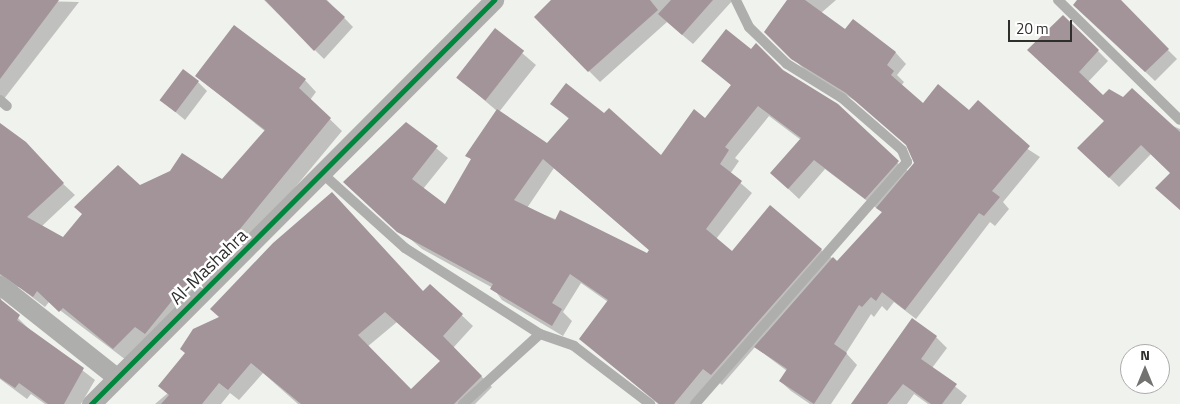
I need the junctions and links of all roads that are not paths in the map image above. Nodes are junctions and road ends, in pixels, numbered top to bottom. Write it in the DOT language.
graph roads {
  1 [pos="494,0"];
  2 [pos="736,0"];
  3 [pos="1058,0"];
  4 [pos="1180,120"];
  5 [pos="324,175"];
  6 [pos="0,285"];
  7 [pos="540,334"];
  8 [pos="115,376"];
  9 [pos="90,404"];
  10 [pos="463,404"];
  11 [pos="650,404"];
  12 [pos="695,404"];
  1 -- 5 [label="street, Al-Mashahra"];
  2 -- 12 [label="lane"];
  3 -- 4 [label="lane"];
  5 -- 7 [label="lane"];
  5 -- 8 [label="street, Al-Mashahra"];
  6 -- 8 [label="street"];
  7 -- 10 [label="lane"];
  7 -- 11 [label="lane"];
  8 -- 9 [label="street, Al-Mashahra"];
}
